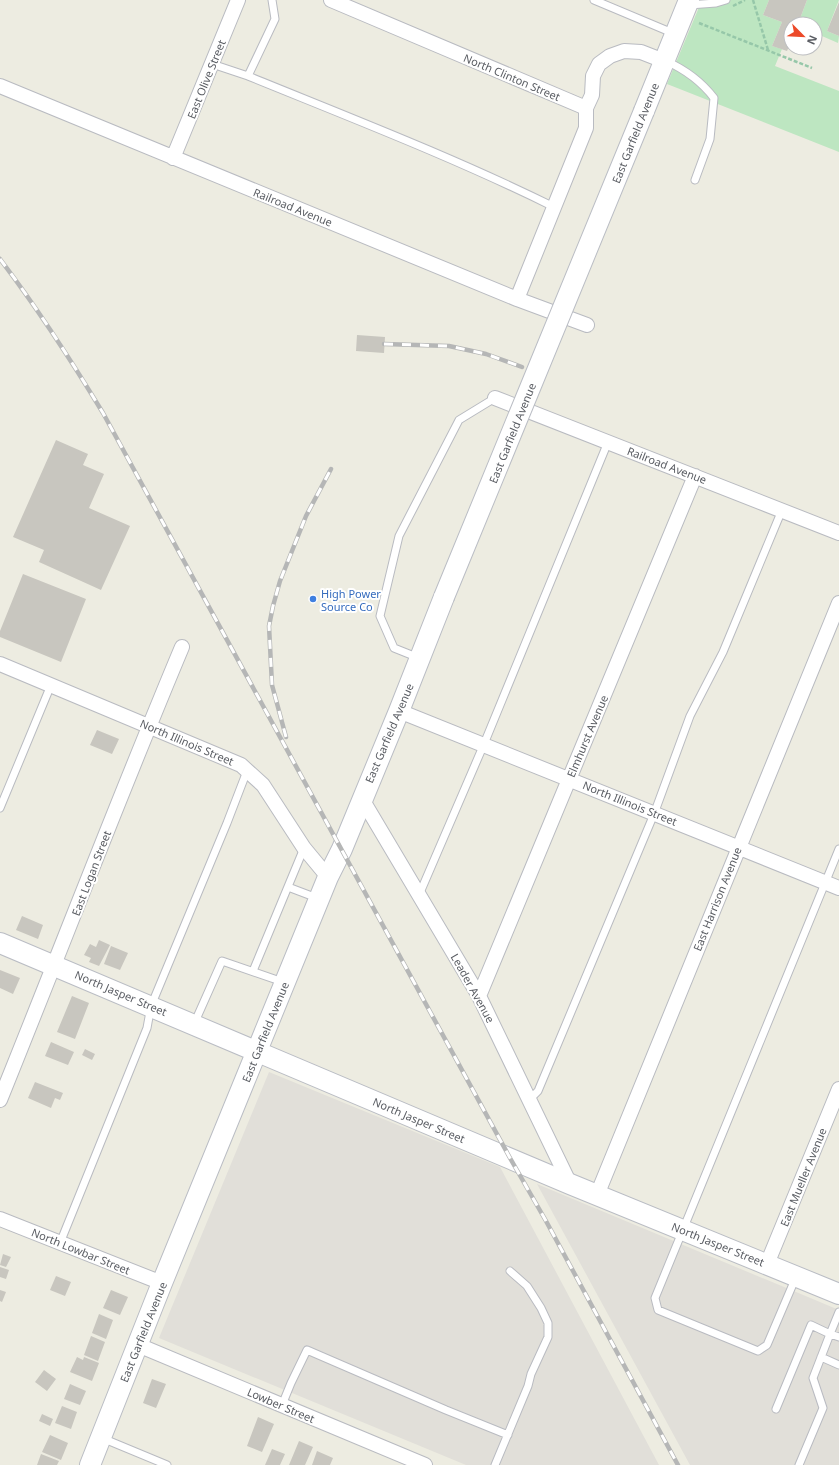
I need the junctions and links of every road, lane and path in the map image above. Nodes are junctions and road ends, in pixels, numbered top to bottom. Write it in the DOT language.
graph roads {
  1 [pos="238,0"];
  2 [pos="272,0"];
  3 [pos="331,0"];
  4 [pos="594,0"];
  5 [pos="726,0"];
  6 [pos="753,0"];
  7 [pos="688,3"];
  8 [pos="699,23"];
  9 [pos="675,34"];
  10 [pos="768,50"];
  11 [pos="664,60"];
  12 [pos="212,64"];
  13 [pos="812,68"];
  14 [pos="248,76"];
  15 [pos="0,86"];
  16 [pos="586,108"];
  17 [pos="173,158"];
  18 [pos="695,180"];
  19 [pos="554,207"];
  20 [pos="516,299"];
  21 [pos="586,326"];
  22 [pos="495,398"];
  23 [pos="608,442"];
  24 [pos="695,476"];
  25 [pos="782,510"];
  26 [pos="839,533"];
  27 [pos="839,602"];
  28 [pos="182,647"];
  29 [pos="420,658"];
  30 [pos="0,664"];
  31 [pos="51,685"];
  32 [pos="399,711"];
  33 [pos="149,726"];
  34 [pos="484,744"];
  35 [pos="247,771"];
  36 [pos="569,778"];
  37 [pos="362,798"];
  38 [pos="0,808"];
  39 [pos="654,814"];
  40 [pos="304,848"];
  41 [pos="738,848"];
  42 [pos="839,849"];
  43 [pos="328,877"];
  44 [pos="826,882"];
  45 [pos="288,887"];
  46 [pos="839,888"];
  47 [pos="419,895"];
  48 [pos="319,899"];
  49 [pos="0,943"];
  50 [pos="55,965"];
  51 [pos="253,971"];
  52 [pos="285,982"];
  53 [pos="479,996"];
  54 [pos="150,1006"];
  55 [pos="194,1025"];
  56 [pos="257,1051"];
  57 [pos="839,1090"];
  58 [pos="0,1100"];
  59 [pos="529,1100"];
  60 [pos="570,1184"];
  61 [pos="597,1195"];
  62 [pos="0,1219"];
  63 [pos="683,1230"];
  64 [pos="60,1243"];
  65 [pos="767,1264"];
  66 [pos="510,1271"];
  67 [pos="796,1277"];
  68 [pos="162,1283"];
  69 [pos="839,1294"];
  70 [pos="839,1312"];
  71 [pos="830,1334"];
  72 [pos="839,1338"];
  73 [pos="138,1345"];
  74 [pos="821,1357"];
  75 [pos="839,1364"];
  76 [pos="282,1406"];
  77 [pos="776,1409"];
  78 [pos="508,1435"];
  79 [pos="101,1437"];
  80 [pos="90,1465"];
  81 [pos="167,1465"];
  82 [pos="425,1465"];
  83 [pos="495,1465"];
  84 [pos="799,1465"];
  1 -- 12 [label="street, East Olive Street"];
  2 -- 14 [label="lane"];
  3 -- 16 [label="street, North Clinton Street"];
  4 -- 9 [label="lane"];
  5 -- 7 [label="lane"];
  6 -- 10 [label="path"];
  7 -- 9 [label="street, East Garfield Avenue"];
  8 -- 10 [label="path"];
  9 -- 11 [label="street, East Garfield Avenue"];
  10 -- 13 [label="path"];
  11 -- 16 [label="street"];
  11 -- 18 [label="lane"];
  11 -- 29 [label="street, East Garfield Avenue, bridge"];
  12 -- 14 [label="lane"];
  12 -- 17 [label="street, East Olive Street"];
  14 -- 19 [label="lane"];
  15 -- 17 [label="street, Railroad Avenue"];
  16 -- 19 [label="street"];
  17 -- 20 [label="street, Railroad Avenue"];
  19 -- 20 [label="street"];
  20 -- 21 [label="street, Railroad Avenue"];
  22 -- 23 [label="street, Railroad Avenue"];
  22 -- 29 [label="lane"];
  23 -- 24 [label="street, Railroad Avenue"];
  23 -- 34 [label="lane"];
  24 -- 25 [label="street, Railroad Avenue"];
  24 -- 36 [label="street, Elmhurst Avenue"];
  25 -- 26 [label="street, Railroad Avenue"];
  25 -- 39 [label="lane"];
  27 -- 41 [label="street, East Harrison Avenue"];
  28 -- 33 [label="street, East Logan Street"];
  29 -- 32 [label="street, East Garfield Avenue"];
  30 -- 31 [label="street, North Illinois Street"];
  31 -- 33 [label="street, North Illinois Street"];
  31 -- 38 [label="lane"];
  32 -- 34 [label="street, North Illinois Street"];
  32 -- 37 [label="street, East Garfield Avenue"];
  33 -- 35 [label="street, North Illinois Street"];
  33 -- 50 [label="street, East Logan Street"];
  34 -- 36 [label="street, North Illinois Street"];
  34 -- 47 [label="lane"];
  35 -- 40 [label="street, North Illinois Street"];
  35 -- 54 [label="lane"];
  36 -- 39 [label="street, North Illinois Street"];
  36 -- 53 [label="street, Elmhurst Avenue"];
  37 -- 43 [label="street, East Garfield Avenue"];
  37 -- 47 [label="street, Leader Avenue"];
  39 -- 41 [label="street, North Illinois Street"];
  39 -- 59 [label="lane"];
  40 -- 43 [label="street, North Illinois Street"];
  40 -- 45 [label="lane"];
  41 -- 44 [label="street, North Illinois Street"];
  41 -- 61 [label="street, East Harrison Avenue"];
  42 -- 44 [label="lane"];
  43 -- 48 [label="street, East Garfield Avenue"];
  44 -- 46 [label="street, North Illinois Street"];
  44 -- 63 [label="lane"];
  45 -- 48 [label="lane"];
  45 -- 51 [label="lane"];
  47 -- 53 [label="street, Leader Avenue"];
  48 -- 52 [label="street, East Garfield Avenue"];
  49 -- 50 [label="street, North Jasper Street"];
  50 -- 54 [label="street, North Jasper Street"];
  50 -- 58 [label="street, East Logan Street"];
  51 -- 52 [label="lane"];
  51 -- 55 [label="lane"];
  52 -- 56 [label="street, East Garfield Avenue"];
  53 -- 59 [label="street, Leader Avenue"];
  54 -- 55 [label="street, North Jasper Street"];
  54 -- 64 [label="lane"];
  55 -- 56 [label="street, North Jasper Street"];
  56 -- 60 [label="street, North Jasper Street"];
  56 -- 68 [label="street, East Garfield Avenue"];
  57 -- 65 [label="street, East Mueller Avenue"];
  59 -- 60 [label="street, Leader Avenue"];
  60 -- 61 [label="street, North Jasper Street"];
  61 -- 63 [label="street, North Jasper Street"];
  62 -- 64 [label="street, North Lowbar Street"];
  63 -- 65 [label="street, North Jasper Street"];
  63 -- 67 [label="lane"];
  64 -- 68 [label="street, North Lowbar Street"];
  65 -- 67 [label="street, North Jasper Street"];
  66 -- 78 [label="lane"];
  67 -- 69 [label="street, North Jasper Street"];
  68 -- 73 [label="street, East Garfield Avenue"];
  70 -- 71 [label="lane"];
  71 -- 72 [label="lane"];
  71 -- 74 [label="lane"];
  71 -- 77 [label="lane"];
  73 -- 76 [label="street, Lowber Street"];
  73 -- 79 [label="street, East Garfield Avenue"];
  74 -- 75 [label="lane"];
  74 -- 84 [label="lane"];
  76 -- 78 [label="lane"];
  76 -- 82 [label="street, Lowber Street"];
  78 -- 83 [label="lane"];
  79 -- 80 [label="street, East Garfield Avenue"];
  79 -- 81 [label="lane"];
}
